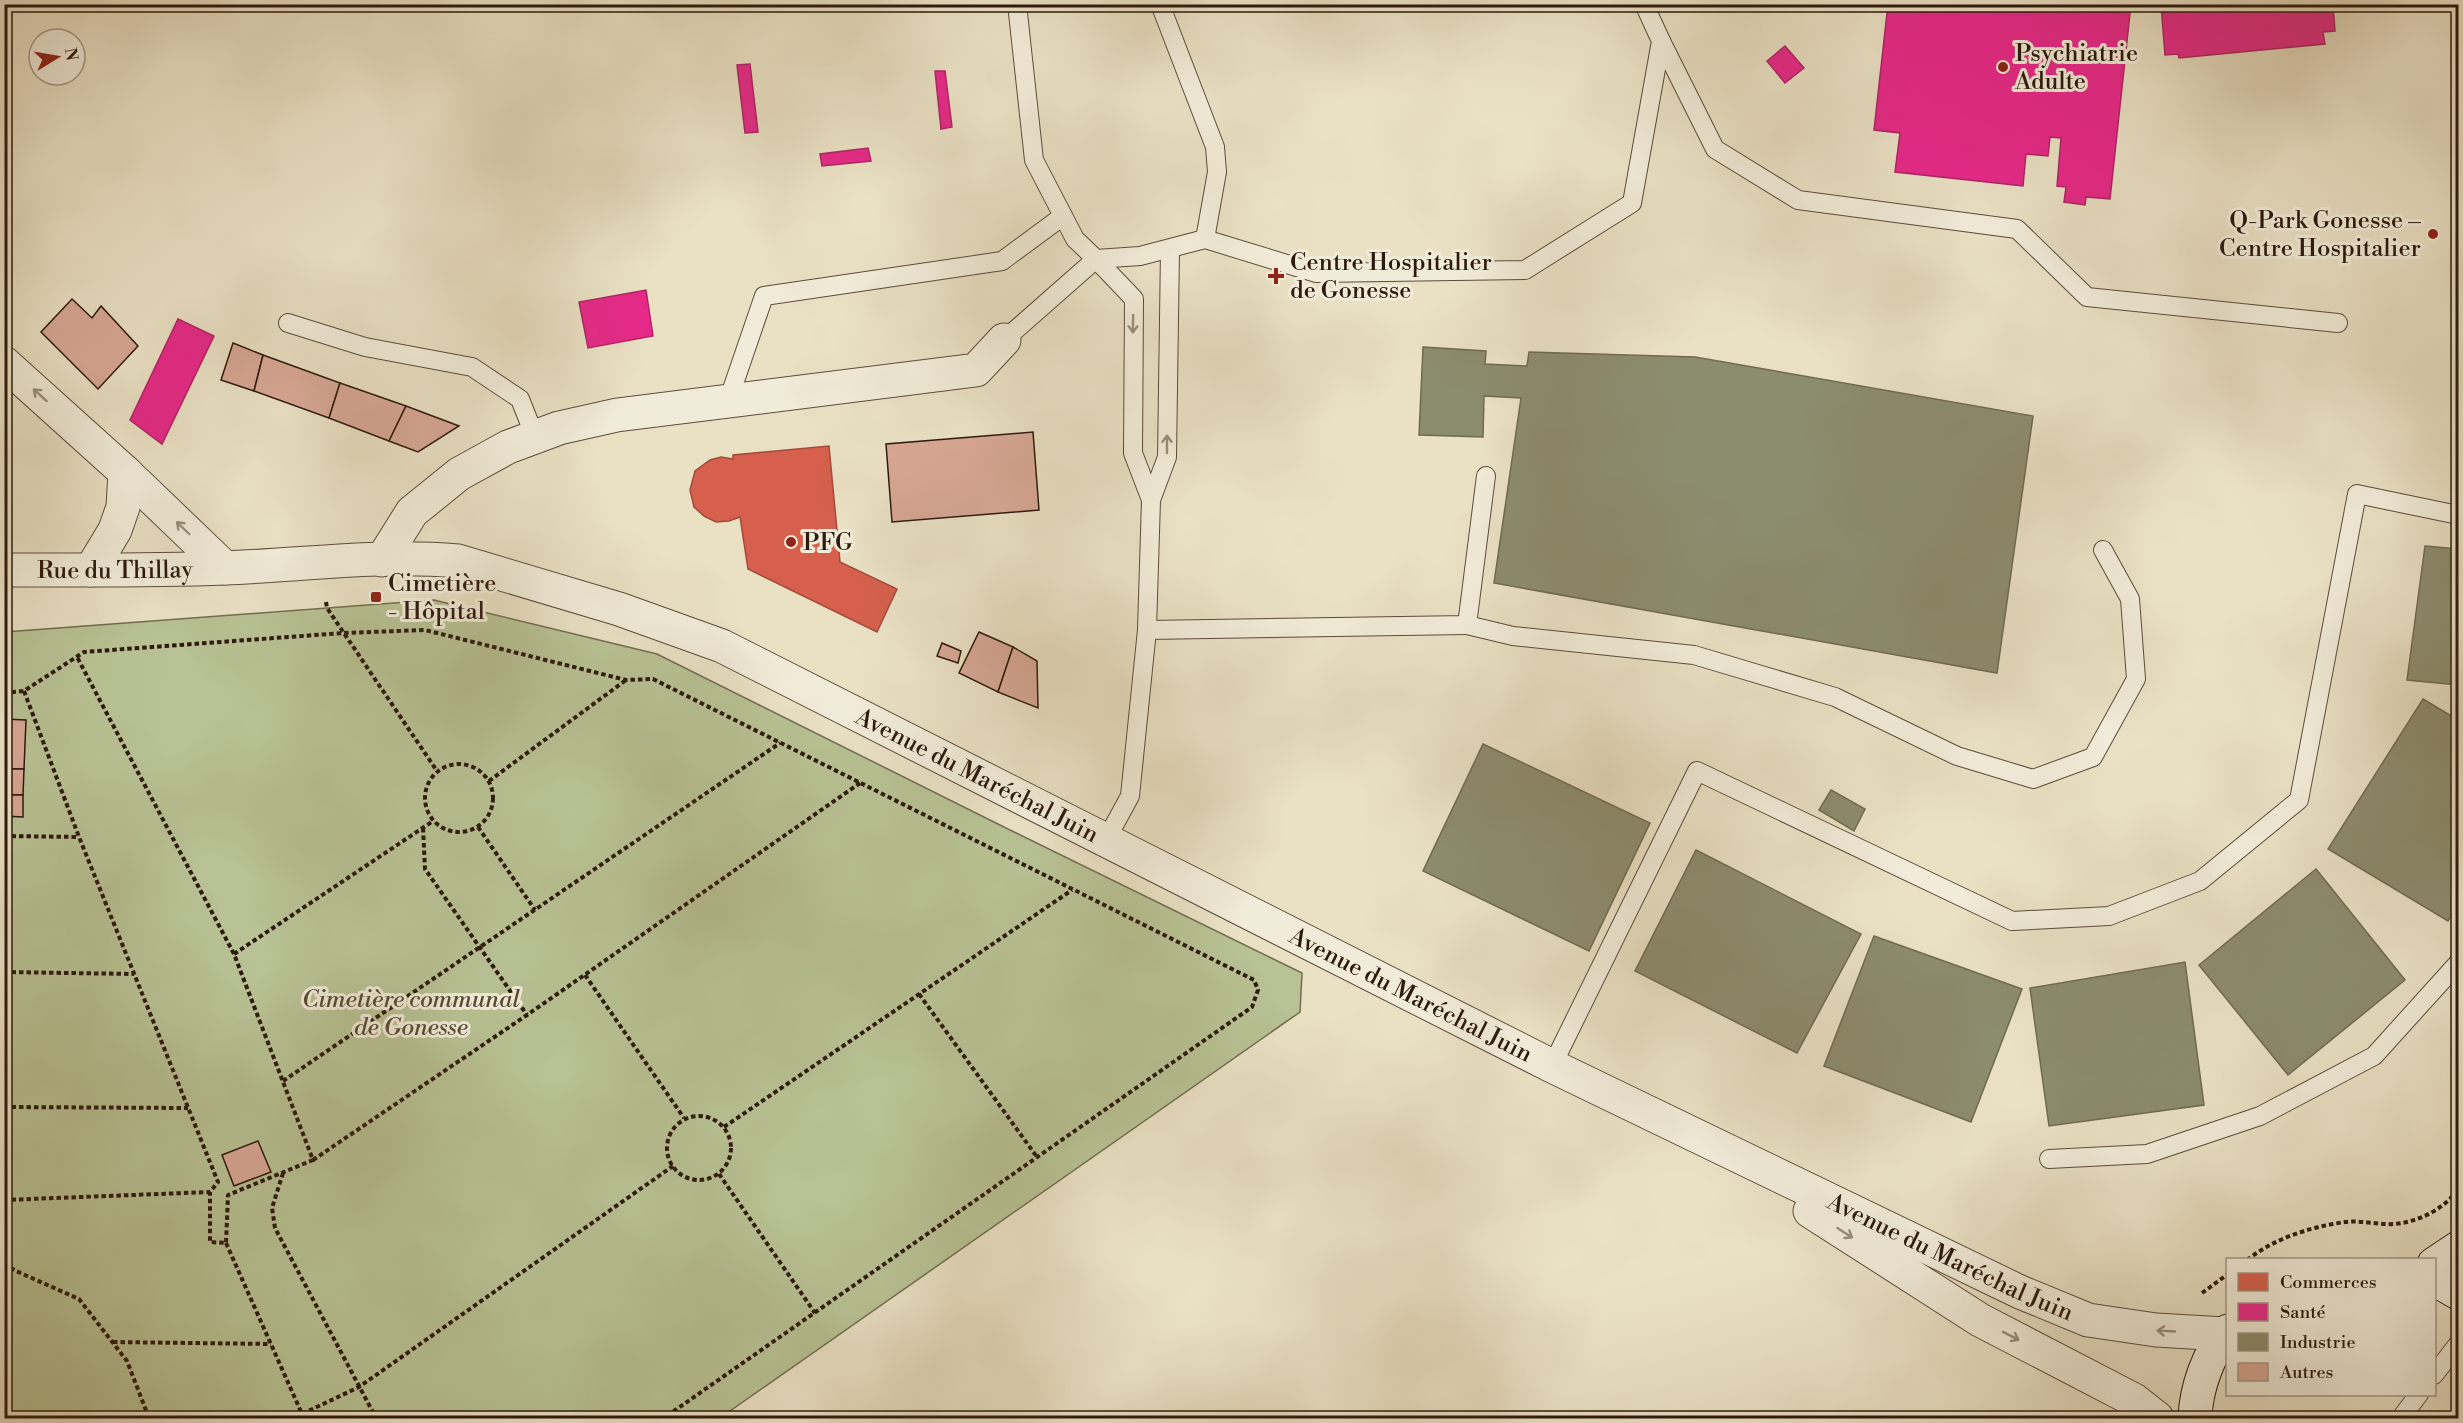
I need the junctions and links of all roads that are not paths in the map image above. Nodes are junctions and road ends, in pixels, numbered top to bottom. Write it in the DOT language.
graph roads {
  1 [pos="1017,4"];
  2 [pos="1160,4"];
  3 [pos="1644,4"];
  4 [pos="1661,41"];
  5 [pos="1063,216"];
  6 [pos="1205,240"];
  7 [pos="1170,250"];
  8 [pos="1096,259"];
  9 [pos="288,322"];
  10 [pos="2338,323"];
  11 [pos="1004,340"];
  12 [pos="4,363"];
  13 [pos="728,401"];
  14 [pos="534,437"];
  15 [pos="125,472"];
  16 [pos="1486,476"];
  17 [pos="1150,500"];
  18 [pos="2458,514"];
  19 [pos="2103,550"];
  20 [pos="382,560"];
  21 [pos="225,568"];
  22 [pos="4,570"];
  23 [pos="91,570"];
  24 [pos="1467,625"];
  25 [pos="1147,630"];
  26 [pos="1106,840"];
  27 [pos="2458,963"];
  28 [pos="1552,1066"];
  29 [pos="1690,1133"];
  30 [pos="2049,1159"];
  31 [pos="2458,1248"];
  32 [pos="2436,1263"];
  33 [pos="2436,1280"];
  34 [pos="2458,1293"];
  35 [pos="2226,1332"];
  36 [pos="2458,1344"];
  37 [pos="2436,1372"];
  38 [pos="2418,1396"];
  39 [pos="2157,1419"];
  40 [pos="2195,1419"];
  41 [pos="2401,1419"];
  1 -- 5 [label="lane"];
  2 -- 6 [label="lane"];
  3 -- 4 [label="lane"];
  4 -- 6 [label="lane"];
  4 -- 10 [label="lane"];
  5 -- 8 [label="lane"];
  5 -- 13 [label="lane"];
  6 -- 7 [label="lane"];
  7 -- 8 [label="lane"];
  17 -- 7 [label="lane, one-way"];
  8 -- 11 [label="lane"];
  8 -- 17 [label="lane, one-way"];
  9 -- 14 [label="lane"];
  11 -- 13 [label="street"];
  15 -- 12 [label="street, one-way"];
  13 -- 14 [label="street"];
  14 -- 20 [label="street"];
  21 -- 15 [label="street, one-way"];
  15 -- 23 [label="street"];
  16 -- 24 [label="lane"];
  17 -- 25 [label="lane"];
  18 -- 28 [label="lane"];
  19 -- 24 [label="lane"];
  20 -- 21 [label="street, Avenue du Maréchal Juin"];
  20 -- 26 [label="street, Avenue du Maréchal Juin"];
  21 -- 23 [label="street, Rue du Thillay"];
  22 -- 23 [label="street, Rue du Thillay"];
  24 -- 25 [label="lane"];
  25 -- 26 [label="lane"];
  26 -- 28 [label="street, Avenue du Maréchal Juin"];
  27 -- 30 [label="lane"];
  28 -- 29 [label="street, Avenue du Maréchal Juin"];
  35 -- 29 [label="street, Avenue du Maréchal Juin, one-way"];
  29 -- 39 [label="street, Avenue du Maréchal Juin, one-way"];
  31 -- 32 [label="street"];
  33 -- 34 [label="street"];
  35 -- 40 [label="street"];
  36 -- 37 [label="lane"];
  38 -- 41 [label="lane"];
}
